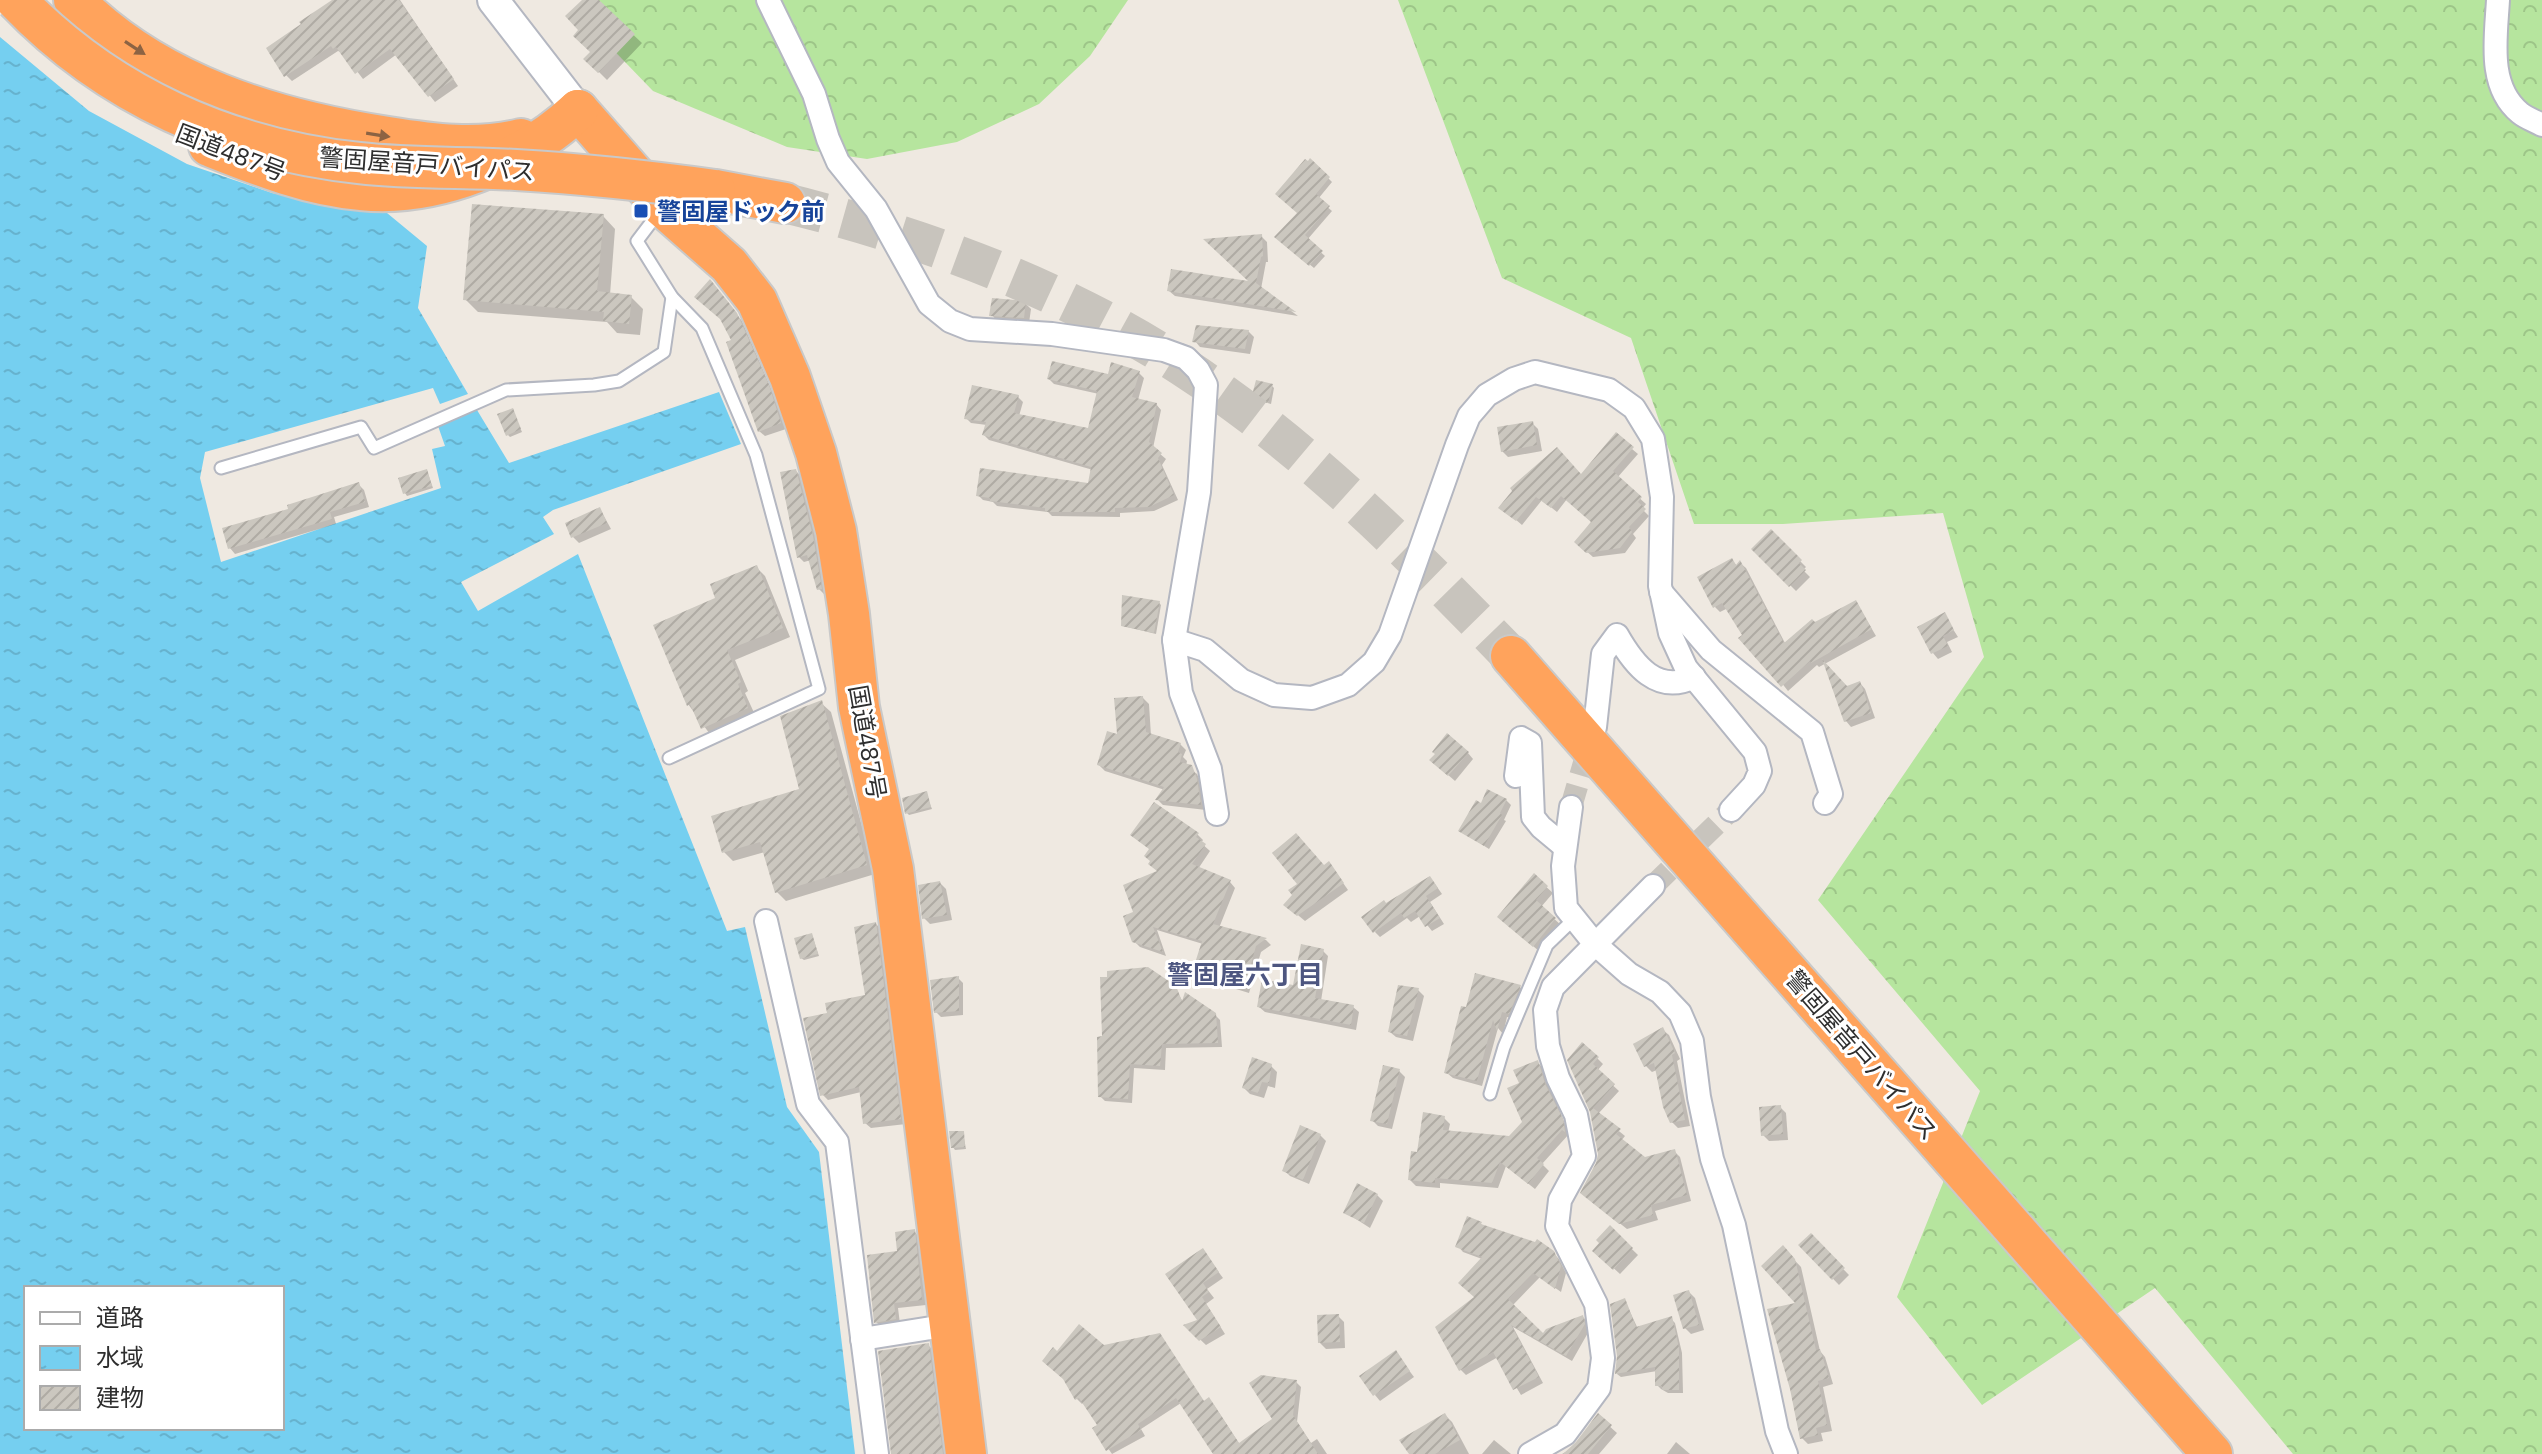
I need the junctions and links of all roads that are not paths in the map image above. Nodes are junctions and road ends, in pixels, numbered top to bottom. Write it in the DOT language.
graph roads {
  1 [pos="74,0"];
  2 [pos="493,0"];
  3 [pos="768,0"];
  4 [pos="2498,0"];
  5 [pos="9,7"];
  6 [pos="578,110"];
  7 [pos="2542,125"];
  8 [pos="482,169"];
  9 [pos="785,203"];
  10 [pos="663,207"];
  11 [pos="672,297"];
  12 [pos="221,468"];
  13 [pos="1661,592"];
  14 [pos="1174,640"];
  15 [pos="1511,656"];
  16 [pos="1694,677"];
  17 [pos="1595,727"];
  18 [pos="669,758"];
  19 [pos="1516,776"];
  20 [pos="1825,803"];
  21 [pos="1571,807"];
  22 [pos="1731,810"];
  23 [pos="1217,814"];
  24 [pos="1565,847"];
  25 [pos="1653,886"];
  26 [pos="1575,918"];
  27 [pos="766,921"];
  28 [pos="1595,944"];
  29 [pos="1490,1094"];
  30 [pos="950,1325"];
  31 [pos="862,1339"];
  32 [pos="877,1454"];
  33 [pos="966,1454"];
  34 [pos="1530,1454"];
  35 [pos="1786,1454"];
  36 [pos="2212,1454"];
  1 -- 6 [label="highway, 国道487号, one-way"];
  2 -- 6 [label="street"];
  3 -- 14 [label="street"];
  4 -- 7 [label="street"];
  5 -- 8 [label="highway, 警固屋音戸バイパス, bridge"];
  6 -- 8 [label="highway"];
  6 -- 10 [label="highway, 国道487号"];
  8 -- 9 [label="highway, 警固屋音戸バイパス, bridge"];
  10 -- 11 [label="lane"];
  10 -- 30 [label="highway, 国道487号"];
  11 -- 12 [label="lane"];
  11 -- 18 [label="lane"];
  13 -- 14 [label="street"];
  13 -- 16 [label="street"];
  13 -- 20 [label="street"];
  14 -- 23 [label="street"];
  15 -- 36 [label="highway, 警固屋音戸バイパス"];
  16 -- 17 [label="street"];
  16 -- 22 [label="street"];
  19 -- 24 [label="street"];
  21 -- 24 [label="street"];
  24 -- 26 [label="street"];
  25 -- 28 [label="street"];
  26 -- 28 [label="street"];
  26 -- 29 [label="lane"];
  27 -- 31 [label="street"];
  28 -- 34 [label="street"];
  28 -- 35 [label="street"];
  30 -- 31 [label="street"];
  30 -- 33 [label="highway, 国道487号"];
  31 -- 32 [label="street"];
}
